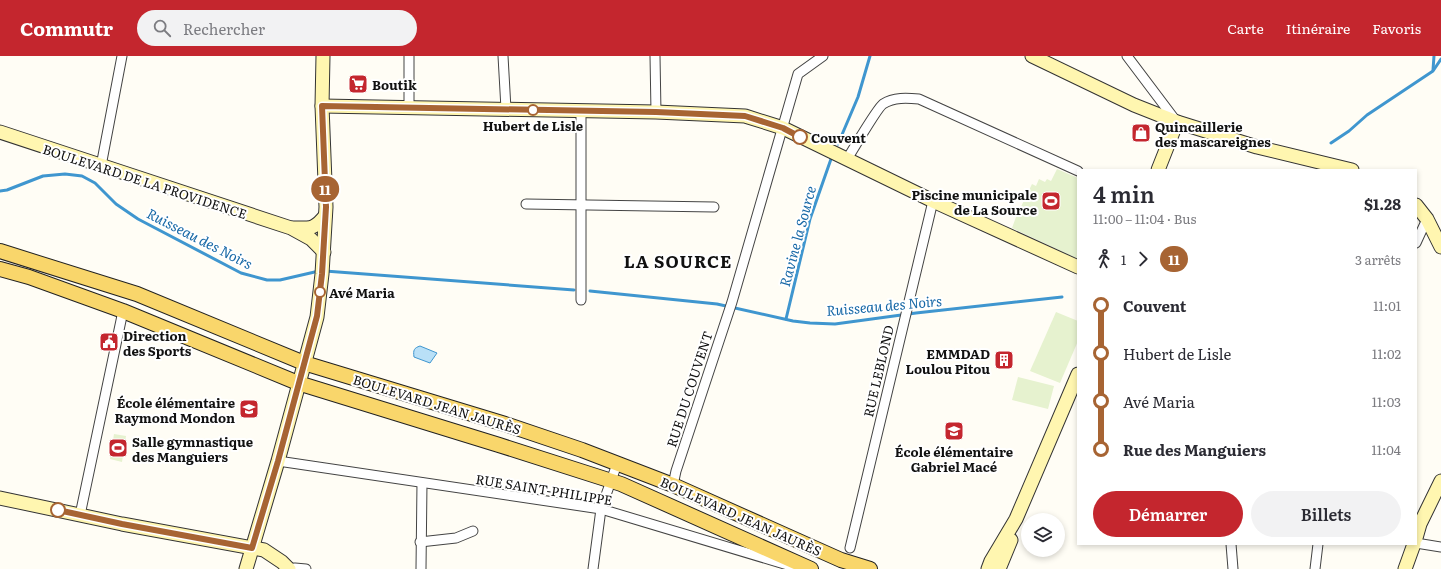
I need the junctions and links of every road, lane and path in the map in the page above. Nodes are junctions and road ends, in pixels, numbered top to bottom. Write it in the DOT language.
graph roads {
  1 [pos="122,56"];
  2 [pos="323,56"];
  3 [pos="409,56"];
  4 [pos="502,56"];
  5 [pos="655,56"];
  6 [pos="823,56"];
  7 [pos="1032,56"];
  8 [pos="1127,56"];
  9 [pos="322,106"];
  10 [pos="409,107"];
  11 [pos="506,109"];
  12 [pos="581,110"];
  13 [pos="656,112"];
  14 [pos="1177,122"];
  15 [pos="783,128"];
  16 [pos="0,132"];
  17 [pos="847,159"];
  18 [pos="101,166"];
  19 [pos="1158,169"];
  20 [pos="1348,169"];
  21 [pos="1077,171"];
  22 [pos="933,201"];
  23 [pos="526,204"];
  24 [pos="581,204"];
  25 [pos="1417,206"];
  26 [pos="714,207"];
  27 [pos="325,216"];
  28 [pos="1427,219"];
  29 [pos="291,228"];
  30 [pos="1417,241"];
  31 [pos="1441,247"];
  32 [pos="0,251"];
  33 [pos="323,257"];
  34 [pos="1077,267"];
  35 [pos="0,270"];
  36 [pos="581,300"];
  37 [pos="123,311"];
  38 [pos="304,363"];
  39 [pos="1077,376"];
  40 [pos="298,383"];
  41 [pos="278,461"];
  42 [pos="617,464"];
  43 [pos="611,480"];
  44 [pos="1441,481"];
  45 [pos="422,483"];
  46 [pos="673,485"];
  47 [pos="0,498"];
  48 [pos="601,509"];
  49 [pos="80,515"];
  50 [pos="1016,518"];
  51 [pos="1418,524"];
  52 [pos="473,532"];
  53 [pos="420,542"];
  54 [pos="1417,543"];
  55 [pos="1231,545"];
  56 [pos="1318,545"];
  57 [pos="1414,545"];
  58 [pos="1441,547"];
  59 [pos="252,548"];
  60 [pos="850,548"];
  61 [pos="246,569"];
  62 [pos="290,569"];
  63 [pos="306,569"];
  64 [pos="421,569"];
  65 [pos="593,569"];
  66 [pos="801,569"];
  67 [pos="811,569"];
  68 [pos="870,569"];
  69 [pos="988,569"];
  70 [pos="999,569"];
  71 [pos="1233,569"];
  72 [pos="1315,569"];
  73 [pos="1405,569"];
  1 -- 18 [label="street"];
  2 -- 9 [label="street"];
  3 -- 10 [label="street"];
  4 -- 11 [label="street"];
  5 -- 13 [label="street"];
  6 -- 15 [label="street, RUE DU COUVENT"];
  7 -- 14 [label="street"];
  8 -- 14 [label="street"];
  9 -- 10 [label="street"];
  9 -- 27 [label="street"];
  10 -- 11 [label="street"];
  11 -- 12 [label="street"];
  12 -- 13 [label="street"];
  12 -- 24 [label="street"];
  13 -- 15 [label="street"];
  14 -- 19 [label="street"];
  14 -- 20 [label="street"];
  15 -- 17 [label="street"];
  15 -- 46 [label="street, RUE DU COUVENT"];
  16 -- 18 [label="street, BOULEVARD DE LA PROVIDENCE"];
  17 -- 21 [label="street"];
  17 -- 22 [label="street"];
  18 -- 29 [label="street, BOULEVARD DE LA PROVIDENCE"];
  22 -- 34 [label="street"];
  22 -- 60 [label="street, RUE LEBLOND"];
  23 -- 24 [label="street"];
  24 -- 26 [label="street"];
  24 -- 36 [label="street"];
  25 -- 28 [label="street"];
  27 -- 29 [label="street, BOULEVARD DE LA PROVIDENCE"];
  27 -- 33 [label="street"];
  28 -- 30 [label="street"];
  28 -- 31 [label="street"];
  29 -- 33 [label="street, BOULEVARD DE LA PROVIDENCE"];
  32 -- 38 [label="main road, BOULEVARD JEAN JAURÈS"];
  33 -- 38 [label="street"];
  35 -- 37 [label="main road, BOULEVARD JEAN JAURÈS"];
  37 -- 40 [label="main road, BOULEVARD JEAN JAURÈS"];
  37 -- 49 [label="street"];
  38 -- 40 [label="street"];
  38 -- 42 [label="main road, BOULEVARD JEAN JAURÈS"];
  39 -- 50 [label="street"];
  40 -- 41 [label="street"];
  40 -- 43 [label="main road, BOULEVARD JEAN JAURÈS"];
  41 -- 45 [label="street, RUE SAINT-PHILIPPE"];
  41 -- 59 [label="street"];
  42 -- 43 [label="street"];
  42 -- 46 [label="main road, BOULEVARD JEAN JAURÈS"];
  43 -- 48 [label="street"];
  43 -- 67 [label="main road, BOULEVARD JEAN JAURÈS"];
  44 -- 51 [label="street"];
  45 -- 48 [label="street, RUE SAINT-PHILIPPE"];
  45 -- 53 [label="street"];
  46 -- 68 [label="main road, BOULEVARD JEAN JAURÈS"];
  47 -- 49 [label="street"];
  48 -- 65 [label="street"];
  48 -- 66 [label="street, RUE SAINT-PHILIPPE"];
  49 -- 59 [label="street"];
  50 -- 69 [label="street"];
  50 -- 70 [label="street"];
  52 -- 53 [label="street"];
  53 -- 64 [label="street"];
  54 -- 58 [label="street"];
  55 -- 71 [label="street"];
  56 -- 72 [label="street"];
  57 -- 73 [label="street"];
  59 -- 61 [label="street"];
  59 -- 62 [label="street"];
  62 -- 63 [label="street"];
}
